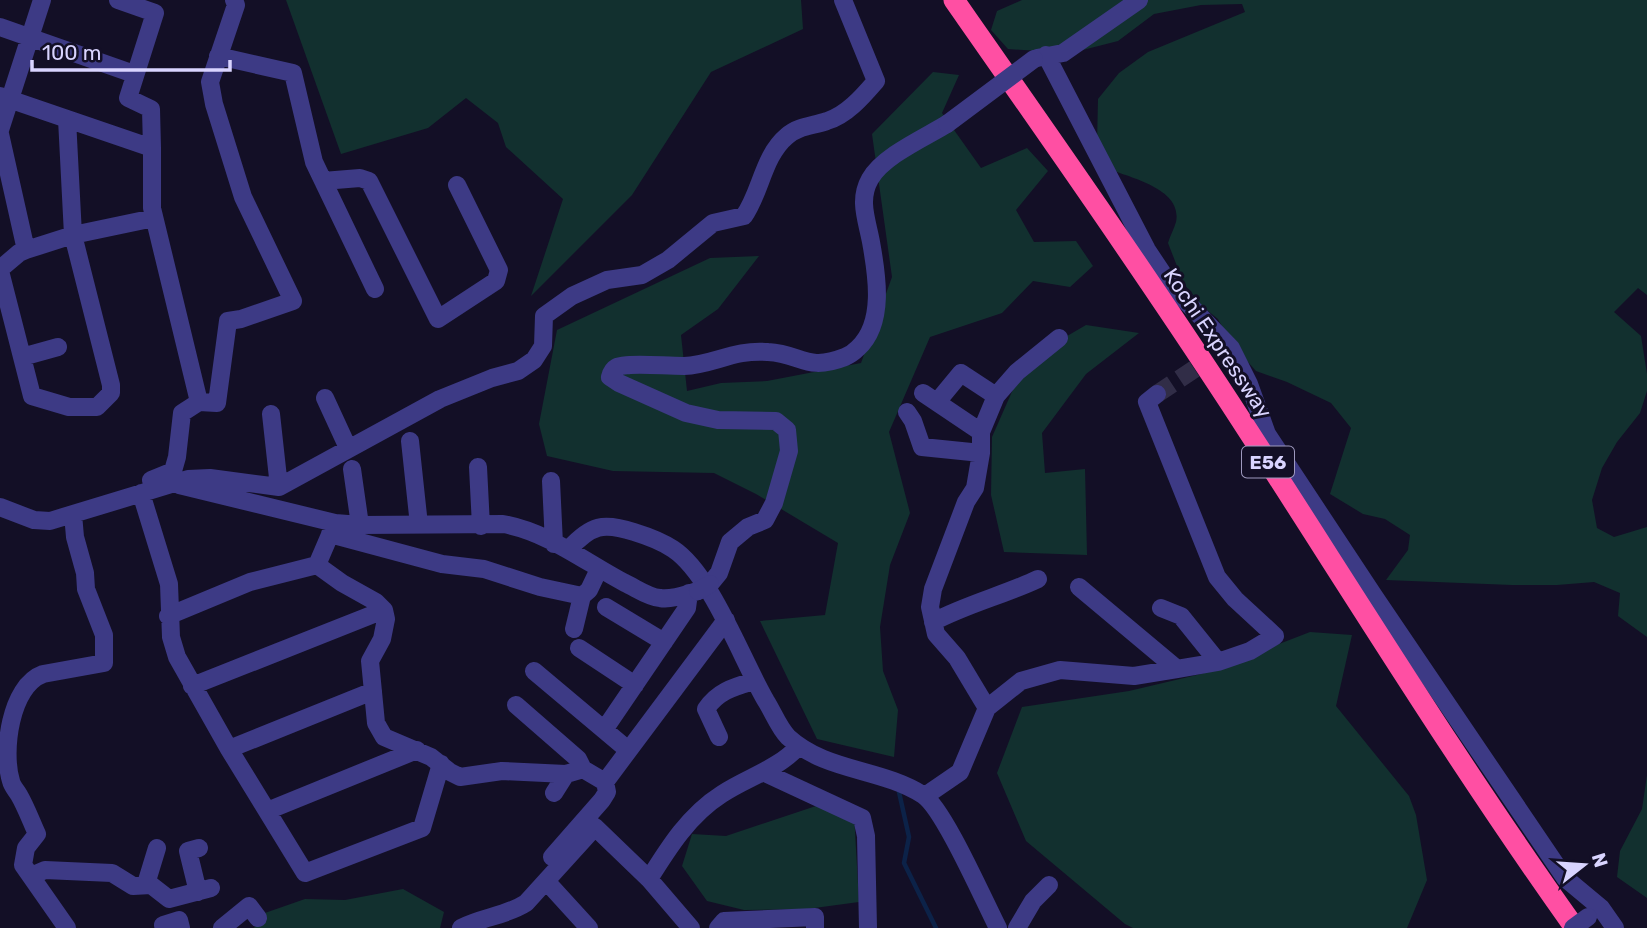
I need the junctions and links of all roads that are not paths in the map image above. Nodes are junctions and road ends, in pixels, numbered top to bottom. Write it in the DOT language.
graph roads {
  1 [pos="42,0"];
  2 [pos="118,0"];
  3 [pos="843,0"];
  4 [pos="941,0"];
  5 [pos="954,0"];
  6 [pos="1139,0"];
  7 [pos="241,2"];
  8 [pos="146,4"];
  9 [pos="0,27"];
  10 [pos="30,37"];
  11 [pos="218,56"];
  12 [pos="1040,57"];
  13 [pos="134,74"];
  14 [pos="5,97"];
  15 [pos="67,118"];
  16 [pos="0,132"];
  17 [pos="152,148"];
  18 [pos="323,181"];
  19 [pos="457,185"];
  20 [pos="154,218"];
  21 [pos="73,235"];
  22 [pos="26,250"];
  23 [pos="0,270"];
  24 [pos="375,289"];
  25 [pos="1059,338"];
  26 [pos="58,347"];
  27 [pos="1231,348"];
  28 [pos="22,357"];
  29 [pos="1212,358"];
  30 [pos="1157,394"];
  31 [pos="996,396"];
  32 [pos="325,398"];
  33 [pos="199,402"];
  34 [pos="906,412"];
  35 [pos="271,414"];
  36 [pos="981,432"];
  37 [pos="410,441"];
  38 [pos="348,449"];
  39 [pos="981,453"];
  40 [pos="478,467"];
  41 [pos="352,469"];
  42 [pos="551,481"];
  43 [pos="172,483"];
  44 [pos="279,487"];
  45 [pos="134,495"];
  46 [pos="0,507"];
  47 [pos="73,514"];
  48 [pos="360,525"];
  49 [pos="419,525"];
  50 [pos="481,526"];
  51 [pos="333,528"];
  52 [pos="561,546"];
  53 [pos="317,565"];
  54 [pos="599,569"];
  55 [pos="1038,579"];
  56 [pos="1079,587"];
  57 [pos="699,590"];
  58 [pos="582,596"];
  59 [pos="606,607"];
  60 [pos="1161,608"];
  61 [pos="384,610"];
  62 [pos="168,616"];
  63 [pos="726,621"];
  64 [pos="933,622"];
  65 [pos="574,629"];
  66 [pos="664,642"];
  67 [pos="579,648"];
  68 [pos="1218,662"];
  69 [pos="1177,669"];
  70 [pos="534,671"];
  71 [pos="754,681"];
  72 [pos="192,685"];
  73 [pos="635,685"];
  74 [pos="373,691"];
  75 [pos="516,705"];
  76 [pos="988,708"];
  77 [pos="604,730"];
  78 [pos="719,737"];
  79 [pos="799,746"];
  80 [pos="229,749"];
  81 [pos="417,750"];
  82 [pos="628,750"];
  83 [pos="441,764"];
  84 [pos="574,771"];
  85 [pos="764,772"];
  86 [pos="605,782"];
  87 [pos="5,783"];
  88 [pos="554,793"];
  89 [pos="925,796"];
  90 [pos="267,811"];
  91 [pos="157,848"];
  92 [pos="199,848"];
  93 [pos="552,857"];
  94 [pos="31,876"];
  95 [pos="649,879"];
  96 [pos="547,882"];
  97 [pos="146,884"];
  98 [pos="1049,885"];
  99 [pos="258,918"];
  100 [pos="1584,920"];
  101 [pos="495,923"];
  102 [pos="681,925"];
  103 [pos="67,928"];
  104 [pos="222,928"];
  105 [pos="461,928"];
  106 [pos="589,928"];
  107 [pos="718,928"];
  108 [pos="816,928"];
  109 [pos="869,928"];
  110 [pos="998,928"];
  111 [pos="1017,928"];
  112 [pos="1560,928"];
  113 [pos="1615,928"];
  1 -- 10 [label="street"];
  2 -- 8 [label="street"];
  3 -- 38 [label="street"];
  4 -- 112 [label="highway, Kochi Expressway / E56"];
  5 -- 100 [label="highway, Kochi Expressway / E56"];
  6 -- 12 [label="street"];
  7 -- 11 [label="street"];
  8 -- 13 [label="street"];
  9 -- 10 [label="street"];
  10 -- 13 [label="street"];
  10 -- 14 [label="street"];
  11 -- 18 [label="street"];
  11 -- 33 [label="street"];
  12 -- 27 [label="street"];
  12 -- 57 [label="street, bridge"];
  13 -- 17 [label="street"];
  14 -- 15 [label="street"];
  14 -- 16 [label="street"];
  15 -- 17 [label="street"];
  15 -- 21 [label="street"];
  16 -- 22 [label="street"];
  17 -- 20 [label="street"];
  18 -- 19 [label="street"];
  18 -- 24 [label="street"];
  20 -- 21 [label="street"];
  20 -- 33 [label="street"];
  21 -- 22 [label="street"];
  21 -- 28 [label="street"];
  22 -- 23 [label="street"];
  23 -- 28 [label="street"];
  25 -- 31 [label="street"];
  26 -- 28 [label="street"];
  27 -- 29 [label="street"];
  27 -- 100 [label="street"];
  30 -- 68 [label="street"];
  31 -- 36 [label="street"];
  31 -- 36 [label="street"];
  32 -- 38 [label="street"];
  33 -- 45 [label="street"];
  34 -- 39 [label="street"];
  35 -- 44 [label="street"];
  36 -- 39 [label="street"];
  37 -- 49 [label="street"];
  38 -- 44 [label="street"];
  39 -- 64 [label="street"];
  40 -- 50 [label="street"];
  41 -- 48 [label="street"];
  42 -- 52 [label="street"];
  43 -- 44 [label="street"];
  43 -- 45 [label="street"];
  43 -- 51 [label="street"];
  45 -- 47 [label="street"];
  45 -- 62 [label="street"];
  46 -- 47 [label="street"];
  47 -- 87 [label="street"];
  48 -- 49 [label="street"];
  48 -- 51 [label="street"];
  49 -- 50 [label="street"];
  50 -- 52 [label="street"];
  51 -- 53 [label="street"];
  51 -- 58 [label="street"];
  52 -- 54 [label="street"];
  52 -- 63 [label="street"];
  53 -- 61 [label="street"];
  53 -- 62 [label="street"];
  54 -- 57 [label="street"];
  54 -- 58 [label="street"];
  55 -- 64 [label="street"];
  56 -- 69 [label="street"];
  57 -- 66 [label="street"];
  58 -- 65 [label="street"];
  59 -- 66 [label="street"];
  60 -- 68 [label="street"];
  61 -- 72 [label="street"];
  61 -- 74 [label="street"];
  62 -- 72 [label="street"];
  63 -- 71 [label="street"];
  63 -- 82 [label="street"];
  64 -- 76 [label="street"];
  66 -- 73 [label="street"];
  67 -- 73 [label="street"];
  68 -- 69 [label="street"];
  69 -- 76 [label="street"];
  70 -- 77 [label="street"];
  71 -- 78 [label="street"];
  71 -- 79 [label="street"];
  72 -- 80 [label="street"];
  73 -- 77 [label="street"];
  74 -- 80 [label="street"];
  74 -- 81 [label="street"];
  75 -- 84 [label="street"];
  76 -- 89 [label="street"];
  77 -- 82 [label="street"];
  79 -- 85 [label="street"];
  79 -- 89 [label="street"];
  80 -- 90 [label="street"];
  81 -- 83 [label="street"];
  81 -- 90 [label="street"];
  82 -- 86 [label="street"];
  83 -- 84 [label="street"];
  83 -- 90 [label="street"];
  84 -- 86 [label="street"];
  84 -- 88 [label="street"];
  85 -- 95 [label="street"];
  85 -- 109 [label="street"];
  86 -- 93 [label="street"];
  87 -- 94 [label="street"];
  89 -- 110 [label="street"];
  91 -- 97 [label="street"];
  92 -- 97 [label="street"];
  94 -- 97 [label="street"];
  94 -- 103 [label="street"];
  95 -- 96 [label="street"];
  95 -- 102 [label="street"];
  96 -- 101 [label="street"];
  96 -- 106 [label="street"];
  98 -- 111 [label="street"];
  99 -- 104 [label="street"];
  100 -- 113 [label="street"];
  101 -- 105 [label="street"];
  107 -- 108 [label="street"];
}
